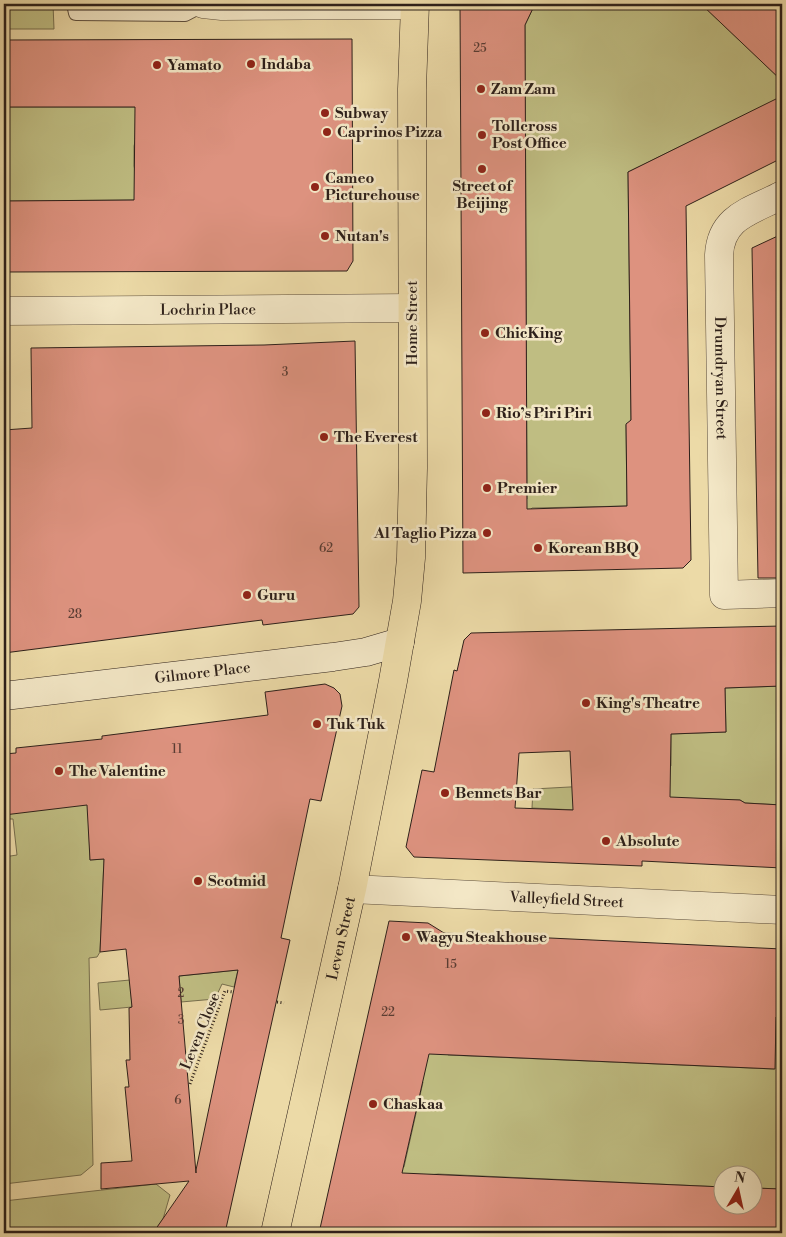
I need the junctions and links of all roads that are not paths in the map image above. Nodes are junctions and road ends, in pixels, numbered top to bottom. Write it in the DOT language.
graph roads {
  1 [pos="74,4"];
  2 [pos="204,4"];
  3 [pos="415,4"];
  4 [pos="782,195"];
  5 [pos="412,308"];
  6 [pos="4,311"];
  7 [pos="782,593"];
  8 [pos="400,642"];
  9 [pos="4,696"];
  10 [pos="352,889"];
  11 [pos="782,910"];
  12 [pos="275,1233"];
  1 -- 2 [label="lane"];
  2 -- 3 [label="street"];
  3 -- 5 [label="main road, Home Street"];
  4 -- 7 [label="street, Drumdryan Street"];
  5 -- 6 [label="street, Lochrin Place"];
  5 -- 8 [label="main road, Home Street"];
  8 -- 9 [label="street, Gilmore Place"];
  8 -- 10 [label="main road, Leven Street"];
  10 -- 11 [label="street, Valleyfield Street"];
  10 -- 12 [label="main road, Leven Street"];
}
